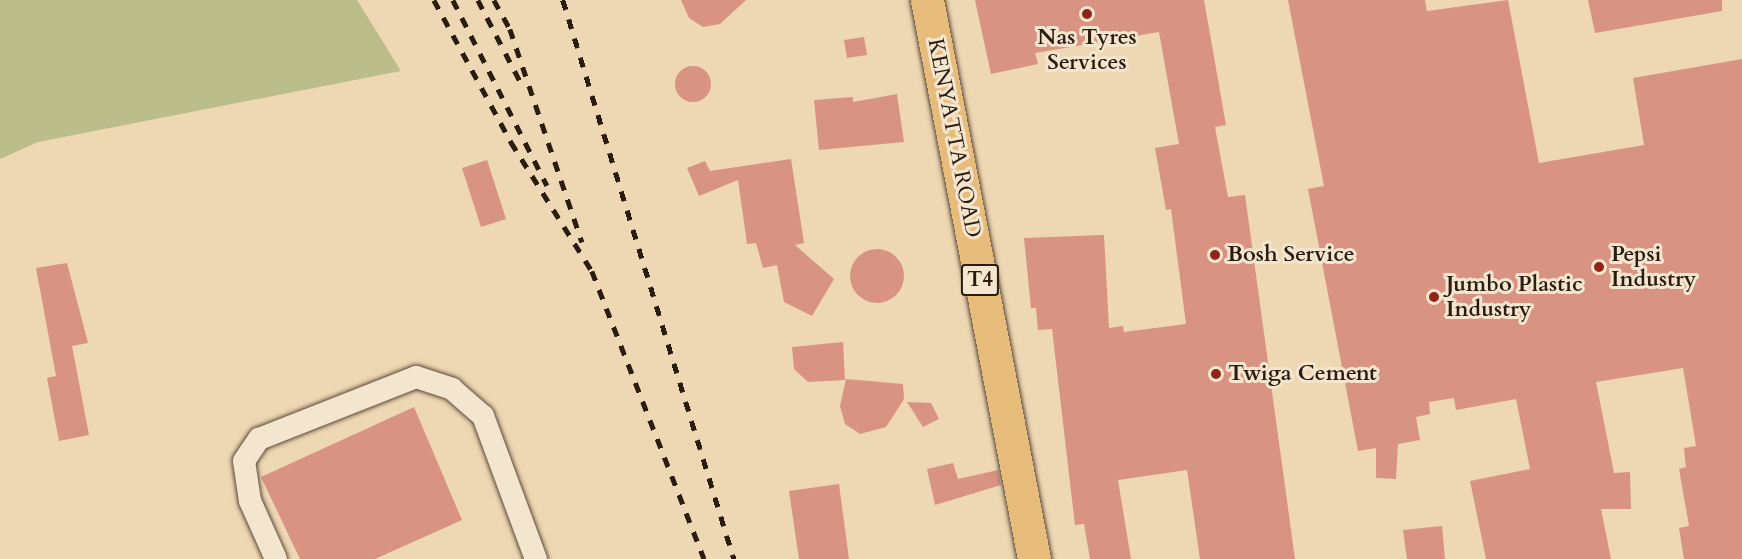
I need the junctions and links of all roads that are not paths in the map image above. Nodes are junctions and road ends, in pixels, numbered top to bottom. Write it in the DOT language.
graph roads {
  1 [pos="927,0"];
  2 [pos="276,559"];
  3 [pos="536,559"];
  4 [pos="1034,559"];
  1 -- 4 [label="highway, KENYATTA ROAD / T4"];
  2 -- 3 [label="street"];
}
